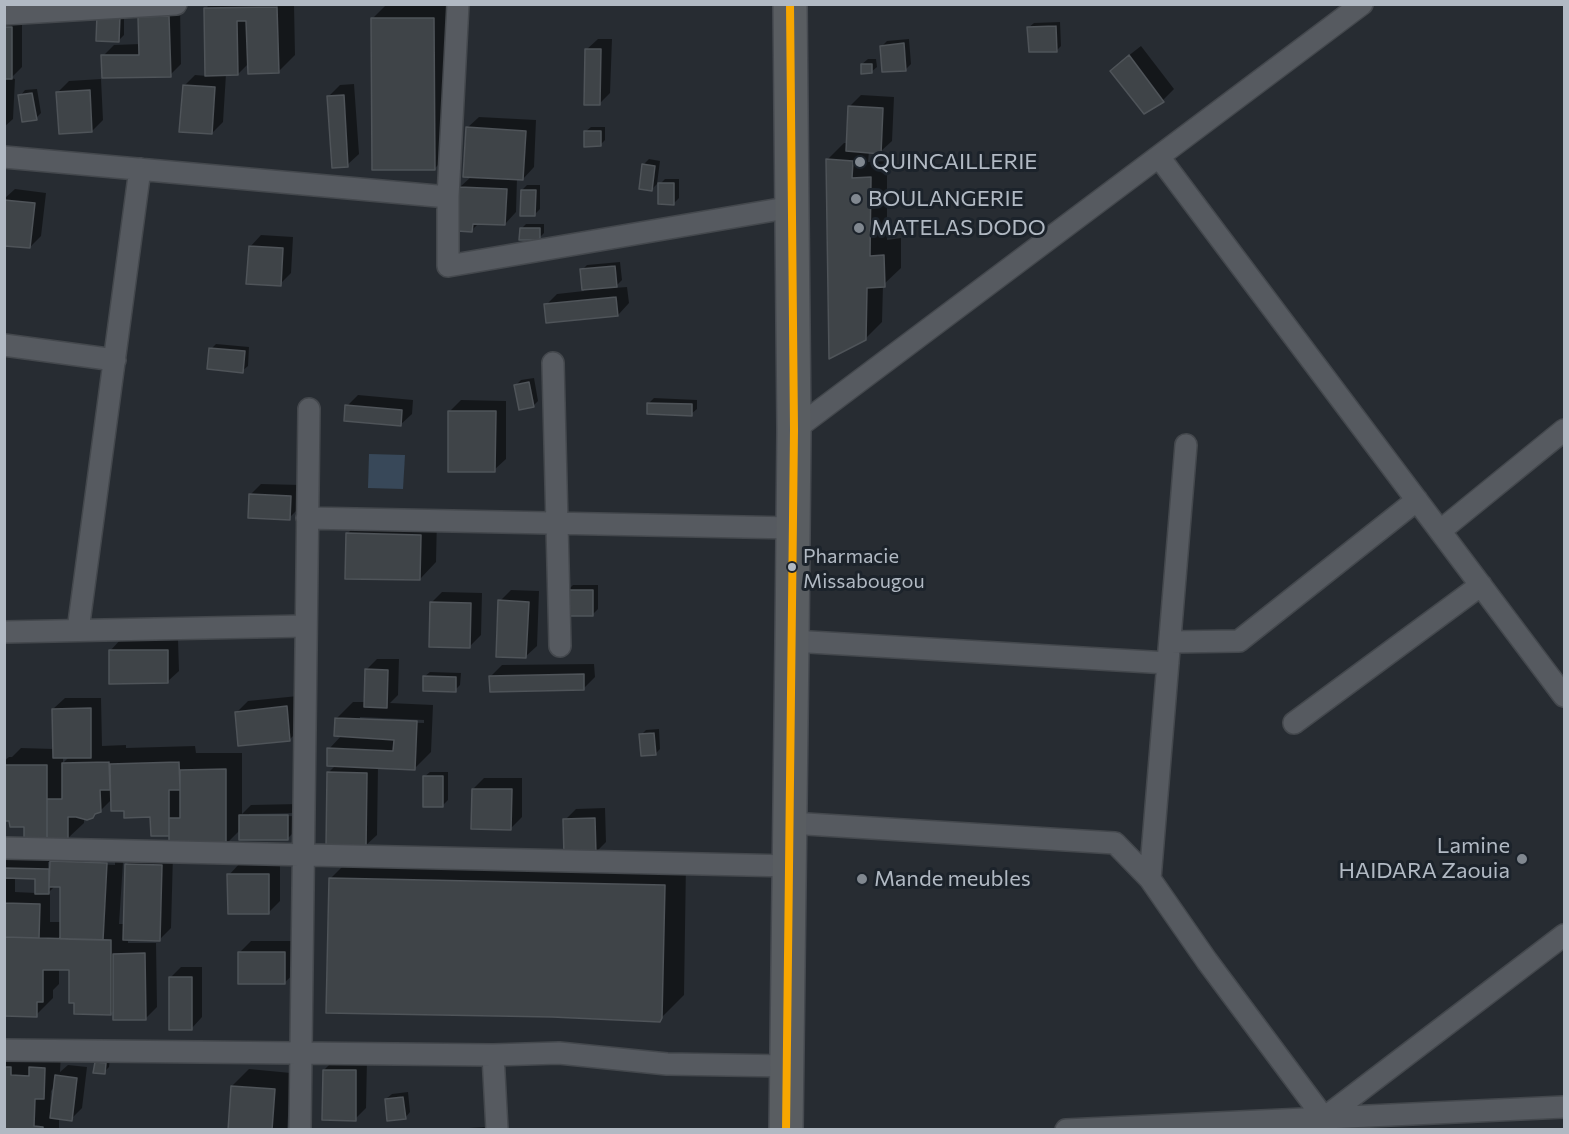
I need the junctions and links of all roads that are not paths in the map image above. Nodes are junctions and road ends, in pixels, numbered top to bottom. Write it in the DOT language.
graph roads {
  1 [pos="176,4"];
  2 [pos="458,4"];
  3 [pos="790,4"];
  4 [pos="1350,8"];
  5 [pos="4,14"];
  6 [pos="4,157"];
  7 [pos="1159,157"];
  8 [pos="140,169"];
  9 [pos="448,197"];
  10 [pos="792,207"];
  11 [pos="4,345"];
  12 [pos="115,360"];
  13 [pos="553,363"];
  14 [pos="309,409"];
  15 [pos="794,430"];
  16 [pos="1564,430"];
  17 [pos="1186,445"];
  18 [pos="1417,500"];
  19 [pos="307,518"];
  20 [pos="557,523"];
  21 [pos="793,528"];
  22 [pos="1440,531"];
  23 [pos="1481,585"];
  24 [pos="306,626"];
  25 [pos="78,630"];
  26 [pos="4,632"];
  27 [pos="792,641"];
  28 [pos="560,646"];
  29 [pos="1169,652"];
  30 [pos="1564,696"];
  31 [pos="1294,723"];
  32 [pos="790,823"];
  33 [pos="4,848"];
  34 [pos="303,855"];
  35 [pos="790,866"];
  36 [pos="1150,879"];
  37 [pos="1564,935"];
  38 [pos="4,1050"];
  39 [pos="301,1052"];
  40 [pos="493,1055"];
  41 [pos="787,1066"];
  42 [pos="1564,1107"];
  43 [pos="1324,1118"];
  44 [pos="1402,1122"];
  45 [pos="1221,1126"];
  46 [pos="300,1130"];
  47 [pos="497,1130"];
  48 [pos="786,1130"];
  49 [pos="1066,1130"];
  1 -- 5 [label="street"];
  2 -- 9 [label="street"];
  3 -- 10 [label="main road"];
  4 -- 7 [label="street"];
  6 -- 8 [label="street"];
  7 -- 15 [label="street"];
  7 -- 18 [label="street"];
  8 -- 9 [label="street"];
  8 -- 12 [label="street"];
  9 -- 10 [label="street"];
  10 -- 15 [label="main road"];
  11 -- 12 [label="street"];
  12 -- 25 [label="street"];
  13 -- 20 [label="street"];
  14 -- 19 [label="street"];
  15 -- 21 [label="main road"];
  16 -- 22 [label="street"];
  17 -- 29 [label="street"];
  18 -- 22 [label="street"];
  18 -- 29 [label="street"];
  19 -- 20 [label="street"];
  19 -- 24 [label="street"];
  20 -- 21 [label="street"];
  20 -- 28 [label="street"];
  21 -- 27 [label="main road"];
  22 -- 23 [label="street"];
  23 -- 30 [label="street"];
  23 -- 31 [label="street"];
  24 -- 25 [label="street"];
  24 -- 34 [label="street"];
  25 -- 26 [label="street"];
  27 -- 29 [label="street"];
  27 -- 32 [label="main road"];
  29 -- 36 [label="street"];
  32 -- 35 [label="main road"];
  32 -- 36 [label="street"];
  33 -- 34 [label="street"];
  34 -- 35 [label="street"];
  34 -- 39 [label="street"];
  35 -- 41 [label="main road"];
  36 -- 43 [label="street"];
  37 -- 43 [label="street"];
  38 -- 39 [label="street"];
  39 -- 40 [label="street"];
  39 -- 46 [label="street"];
  40 -- 41 [label="street"];
  40 -- 47 [label="street"];
  41 -- 48 [label="main road"];
  42 -- 44 [label="street"];
  43 -- 44 [label="street"];
  43 -- 45 [label="street"];
  45 -- 49 [label="street"];
}
